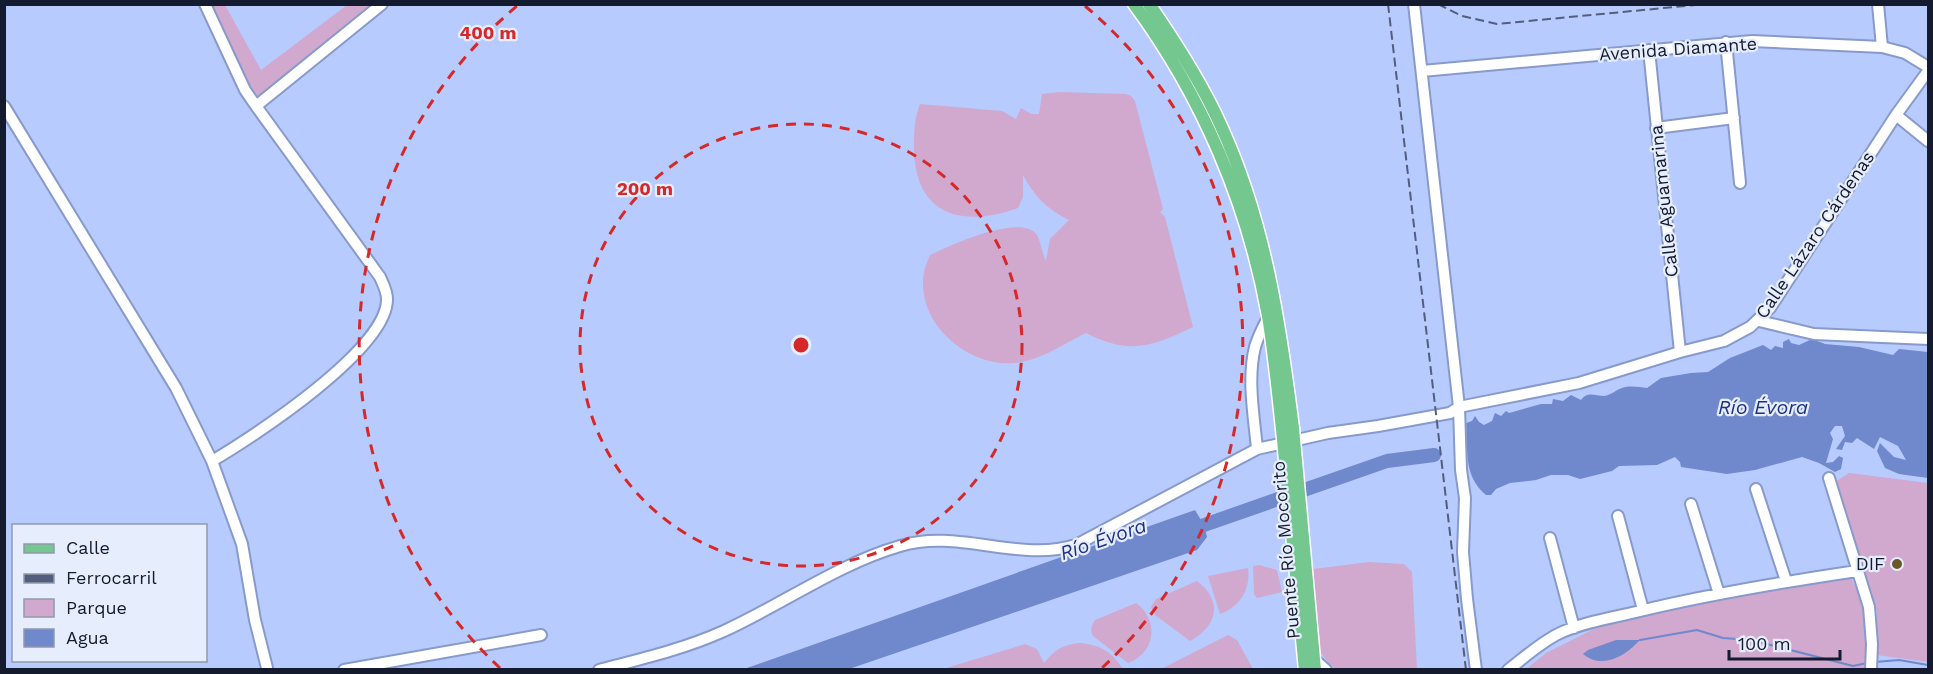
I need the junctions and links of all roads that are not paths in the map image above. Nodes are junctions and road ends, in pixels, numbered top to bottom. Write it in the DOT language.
graph roads {
  1 [pos="205,4"];
  2 [pos="382,4"];
  3 [pos="1134,4"];
  4 [pos="1149,4"];
  5 [pos="1414,4"];
  6 [pos="1878,4"];
  7 [pos="1726,42"];
  8 [pos="1882,47"];
  9 [pos="1649,50"];
  10 [pos="1929,69"];
  11 [pos="1422,71"];
  12 [pos="4,106"];
  13 [pos="256,106"];
  14 [pos="1896,115"];
  15 [pos="1734,118"];
  16 [pos="1656,128"];
  17 [pos="1929,141"];
  18 [pos="1740,183"];
  19 [pos="1268,316"];
  20 [pos="1759,321"];
  21 [pos="1929,339"];
  22 [pos="1680,352"];
  23 [pos="1459,407"];
  24 [pos="1288,428"];
  25 [pos="1257,449"];
  26 [pos="212,461"];
  27 [pos="1829,478"];
  28 [pos="1756,489"];
  29 [pos="1691,504"];
  30 [pos="1618,516"];
  31 [pos="1550,538"];
  32 [pos="1857,571"];
  33 [pos="1786,581"];
  34 [pos="1719,594"];
  35 [pos="1642,610"];
  36 [pos="1574,628"];
  37 [pos="541,635"];
  38 [pos="1314,664"];
  39 [pos="269,669"];
  40 [pos="344,669"];
  41 [pos="598,669"];
  42 [pos="1305,669"];
  43 [pos="1326,669"];
  44 [pos="1476,669"];
  45 [pos="1508,669"];
  46 [pos="1871,669"];
  1 -- 13 [label="street"];
  2 -- 13 [label="street"];
  3 -- 19 [label="main road"];
  4 -- 24 [label="main road"];
  5 -- 11 [label="street"];
  6 -- 8 [label="street"];
  7 -- 8 [label="street, Avenida Diamante"];
  7 -- 9 [label="street, Avenida Diamante"];
  7 -- 15 [label="street"];
  8 -- 10 [label="street, Avenida Diamante"];
  9 -- 11 [label="street, Avenida Diamante"];
  9 -- 16 [label="street, Calle Aguamarina"];
  10 -- 14 [label="street, Calle Lázaro Cárdenas"];
  11 -- 23 [label="street"];
  12 -- 26 [label="street"];
  13 -- 26 [label="street"];
  14 -- 17 [label="street"];
  14 -- 20 [label="street, Calle Lázaro Cárdenas"];
  15 -- 16 [label="street"];
  15 -- 18 [label="street"];
  16 -- 22 [label="street, Calle Aguamarina"];
  19 -- 24 [label="main road"];
  19 -- 25 [label="street"];
  20 -- 21 [label="street"];
  20 -- 22 [label="street, Calle Lázaro Cárdenas"];
  22 -- 23 [label="street, Calle Lázaro Cárdenas"];
  23 -- 25 [label="street, Calle Lázaro Cárdenas"];
  23 -- 44 [label="street"];
  24 -- 38 [label="main road, Puente Río Mocorito, bridge"];
  24 -- 42 [label="main road, Puente Río Mocorito, bridge"];
  25 -- 41 [label="street, Calle Lázaro Cárdenas"];
  26 -- 39 [label="street"];
  27 -- 32 [label="street"];
  28 -- 33 [label="street"];
  29 -- 34 [label="street"];
  30 -- 35 [label="street"];
  31 -- 36 [label="street"];
  32 -- 33 [label="street"];
  32 -- 46 [label="street"];
  33 -- 34 [label="street"];
  34 -- 35 [label="street"];
  35 -- 36 [label="street"];
  36 -- 45 [label="street"];
  37 -- 40 [label="street"];
  38 -- 43 [label="street"];
}
